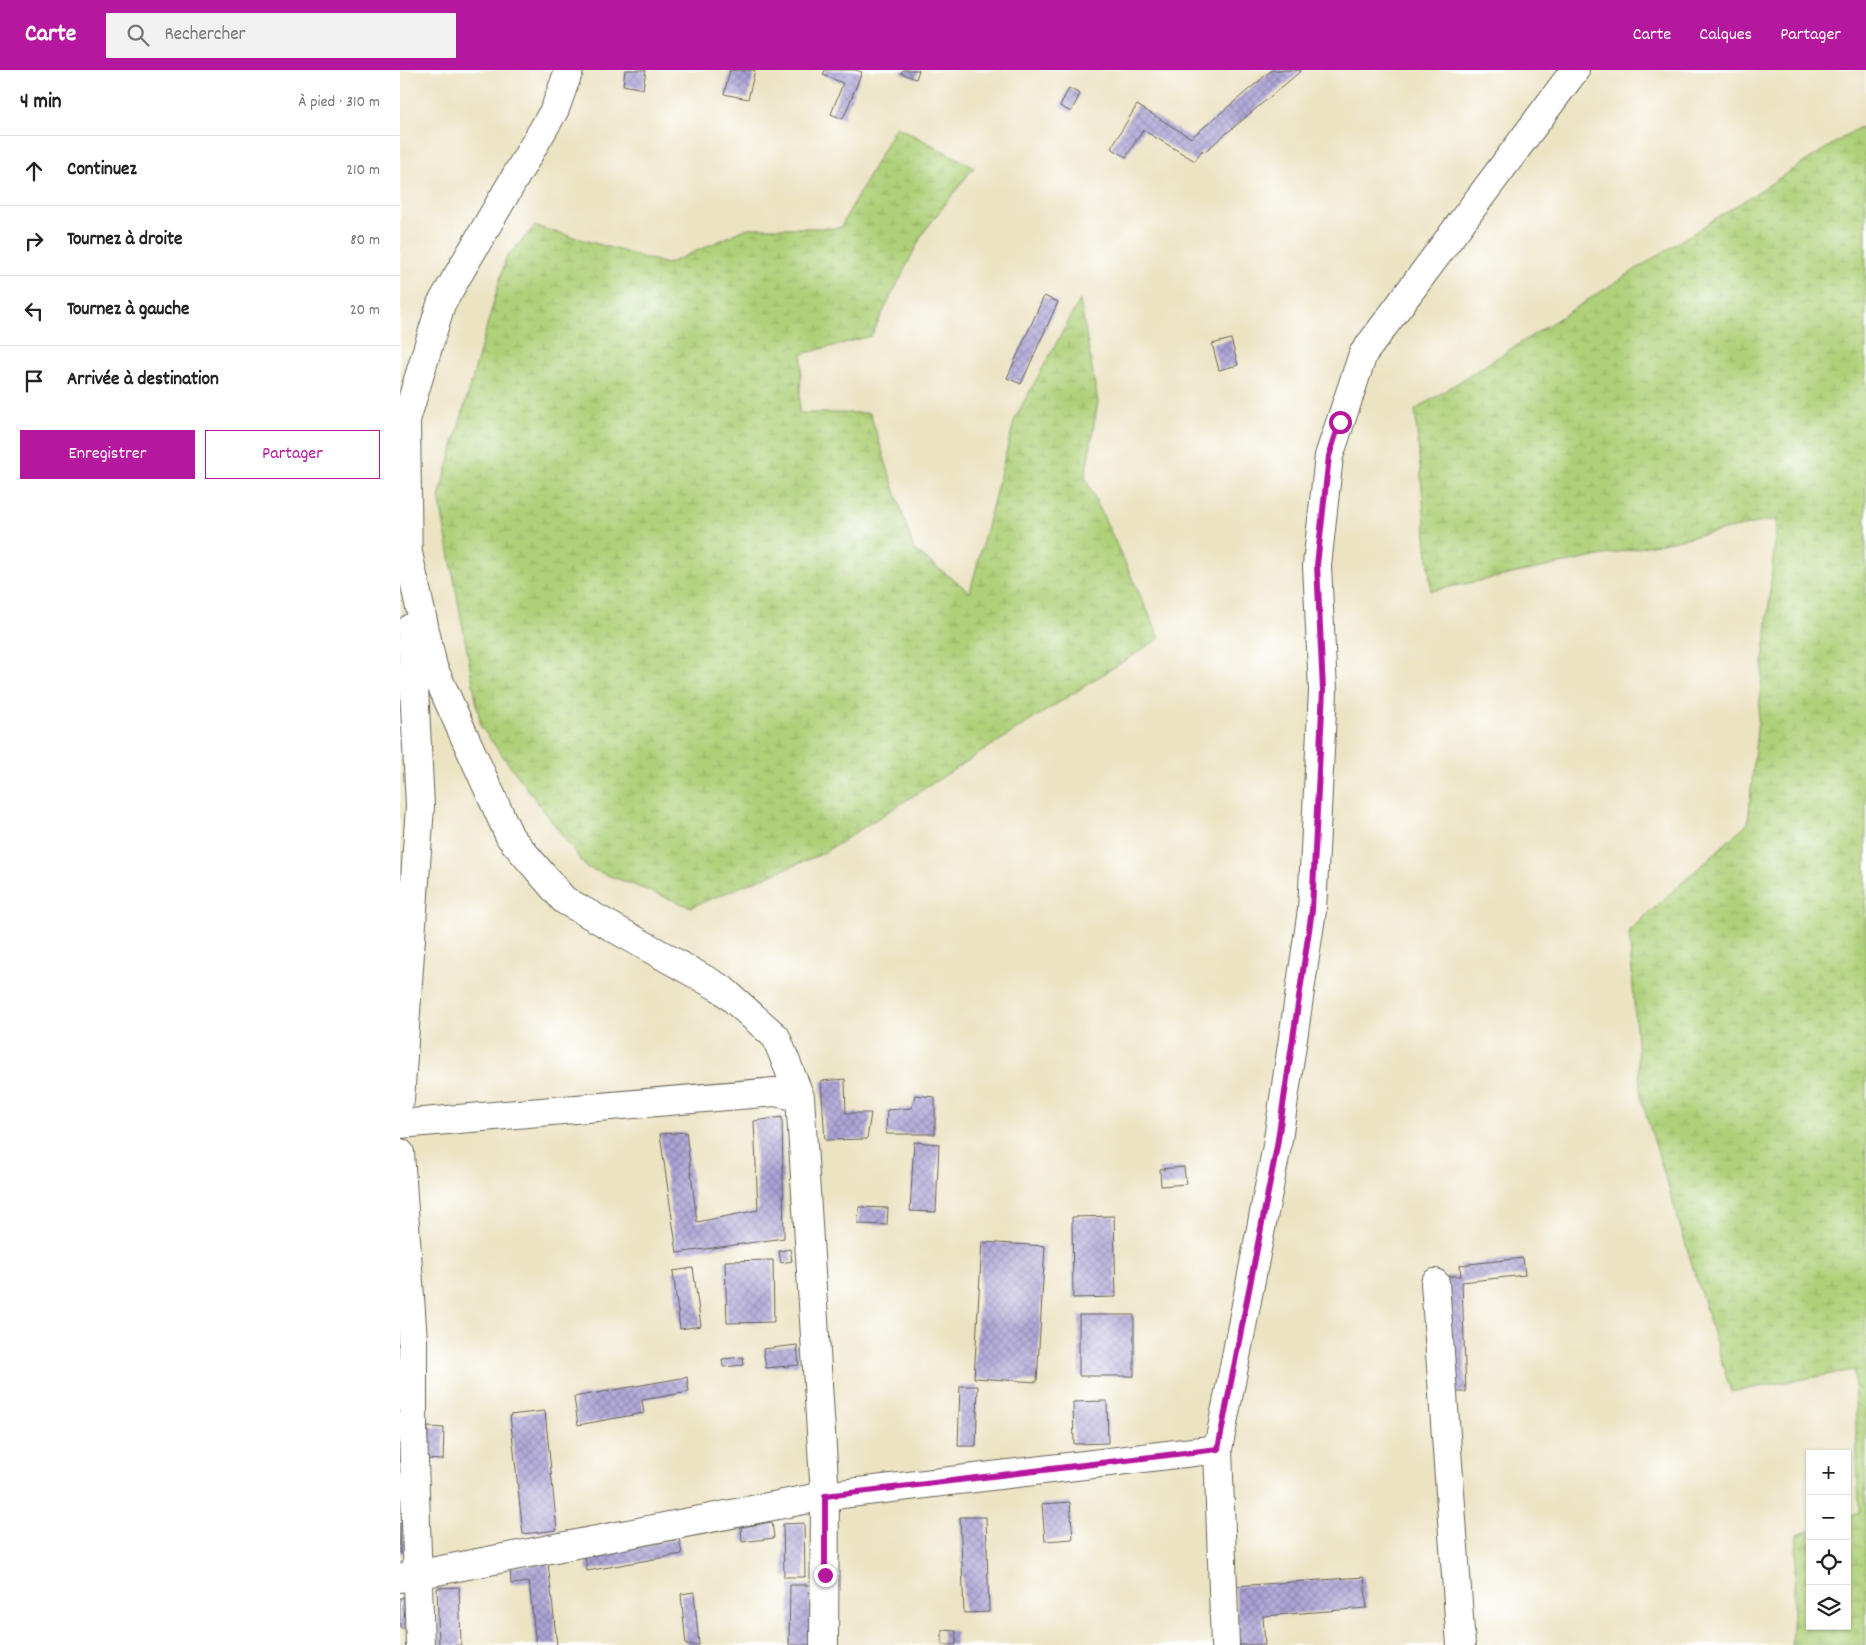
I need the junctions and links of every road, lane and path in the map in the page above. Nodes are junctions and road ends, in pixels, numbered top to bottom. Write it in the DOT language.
graph roads {
  1 [pos="569,70"];
  2 [pos="1575,70"];
  3 [pos="408,553"];
  4 [pos="800,1097"];
  5 [pos="400,1100"];
  6 [pos="400,1124"];
  7 [pos="400,1154"];
  8 [pos="1435,1283"];
  9 [pos="1218,1449"];
  10 [pos="825,1496"];
  11 [pos="408,1576"];
  12 [pos="420,1645"];
  13 [pos="824,1645"];
  14 [pos="1225,1645"];
  15 [pos="1461,1645"];
  1 -- 3 [label="street"];
  2 -- 9 [label="street"];
  3 -- 4 [label="street"];
  3 -- 5 [label="street"];
  4 -- 6 [label="street"];
  4 -- 10 [label="street"];
  7 -- 11 [label="street"];
  8 -- 15 [label="street"];
  9 -- 10 [label="street"];
  9 -- 14 [label="street"];
  10 -- 11 [label="street"];
  10 -- 13 [label="street"];
  11 -- 12 [label="street"];
}
